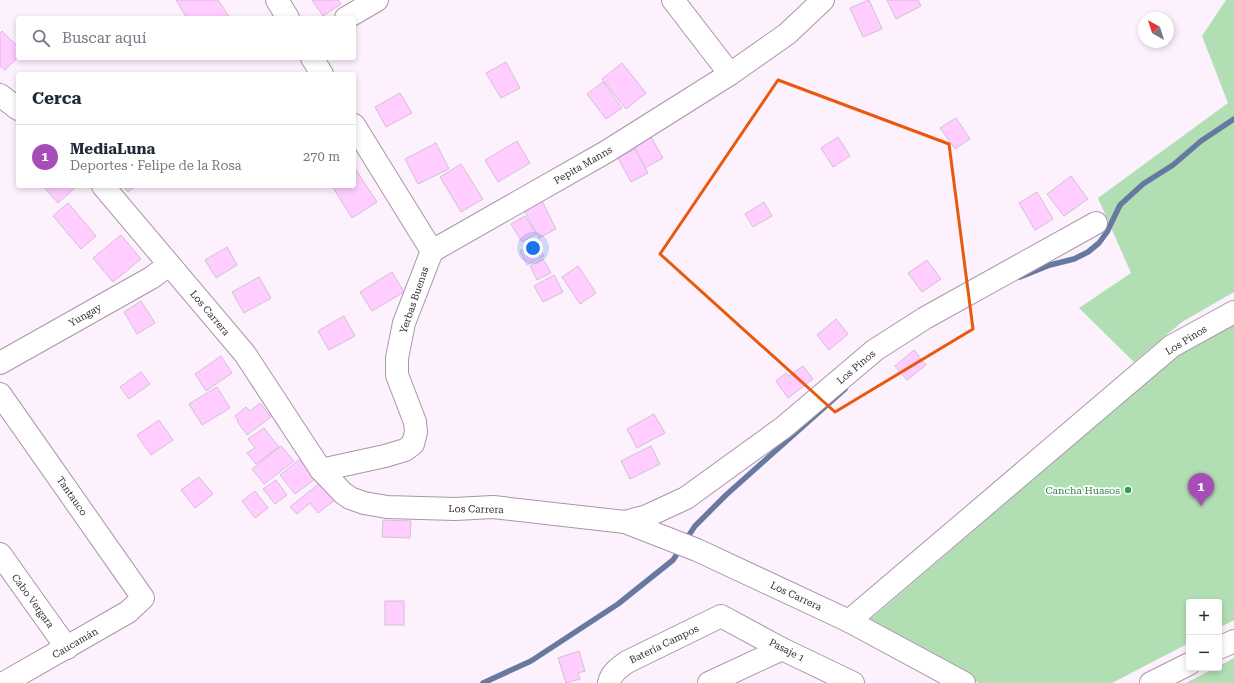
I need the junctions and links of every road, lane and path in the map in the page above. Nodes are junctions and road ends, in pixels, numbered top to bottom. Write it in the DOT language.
graph roads {
  1 [pos="277,0"];
  2 [pos="377,0"];
  3 [pos="673,0"];
  4 [pos="823,0"];
  5 [pos="287,16"];
  6 [pos="349,16"];
  7 [pos="313,60"];
  8 [pos="321,72"];
  9 [pos="730,74"];
  10 [pos="0,95"];
  11 [pos="16,108"];
  12 [pos="356,128"];
  13 [pos="105,188"];
  14 [pos="1096,223"];
  15 [pos="432,251"];
  16 [pos="169,265"];
  17 [pos="1234,312"];
  18 [pos="0,363"];
  19 [pos="0,394"];
  20 [pos="321,470"];
  21 [pos="626,522"];
  22 [pos="0,554"];
  23 [pos="143,598"];
  24 [pos="721,616"];
  25 [pos="849,620"];
  26 [pos="1234,641"];
  27 [pos="1222,647"];
  28 [pos="67,648"];
  29 [pos="782,649"];
  30 [pos="1186,666"];
  31 [pos="609,680"];
  32 [pos="4,683"];
  33 [pos="709,683"];
  34 [pos="853,683"];
  35 [pos="964,683"];
  36 [pos="1151,683"];
  1 -- 5 [label="street"];
  2 -- 6 [label="street"];
  3 -- 9 [label="street"];
  4 -- 9 [label="street, Pepita Manns"];
  7 -- 8 [label="street"];
  9 -- 15 [label="street, Pepita Manns"];
  10 -- 11 [label="street"];
  12 -- 15 [label="street"];
  13 -- 16 [label="street, Los Carrera"];
  14 -- 21 [label="street, Los Pinos"];
  15 -- 20 [label="street, Yerbas Buenas"];
  16 -- 18 [label="street, Yungay"];
  16 -- 20 [label="street, Los Carrera"];
  17 -- 25 [label="street, Los Pinos"];
  19 -- 23 [label="street, Tantauco"];
  20 -- 21 [label="street, Los Carrera"];
  21 -- 25 [label="street, Los Carrera"];
  22 -- 28 [label="street, Cabo Vergara"];
  23 -- 28 [label="street, Caucamán"];
  24 -- 29 [label="street, Pasaje 1"];
  24 -- 31 [label="street, Batería Campos"];
  25 -- 35 [label="street, Los Carrera"];
  26 -- 27 [label="street"];
  28 -- 32 [label="street, Caucamán"];
  29 -- 33 [label="street"];
  29 -- 34 [label="street, Pasaje 1"];
  30 -- 36 [label="street"];
}
